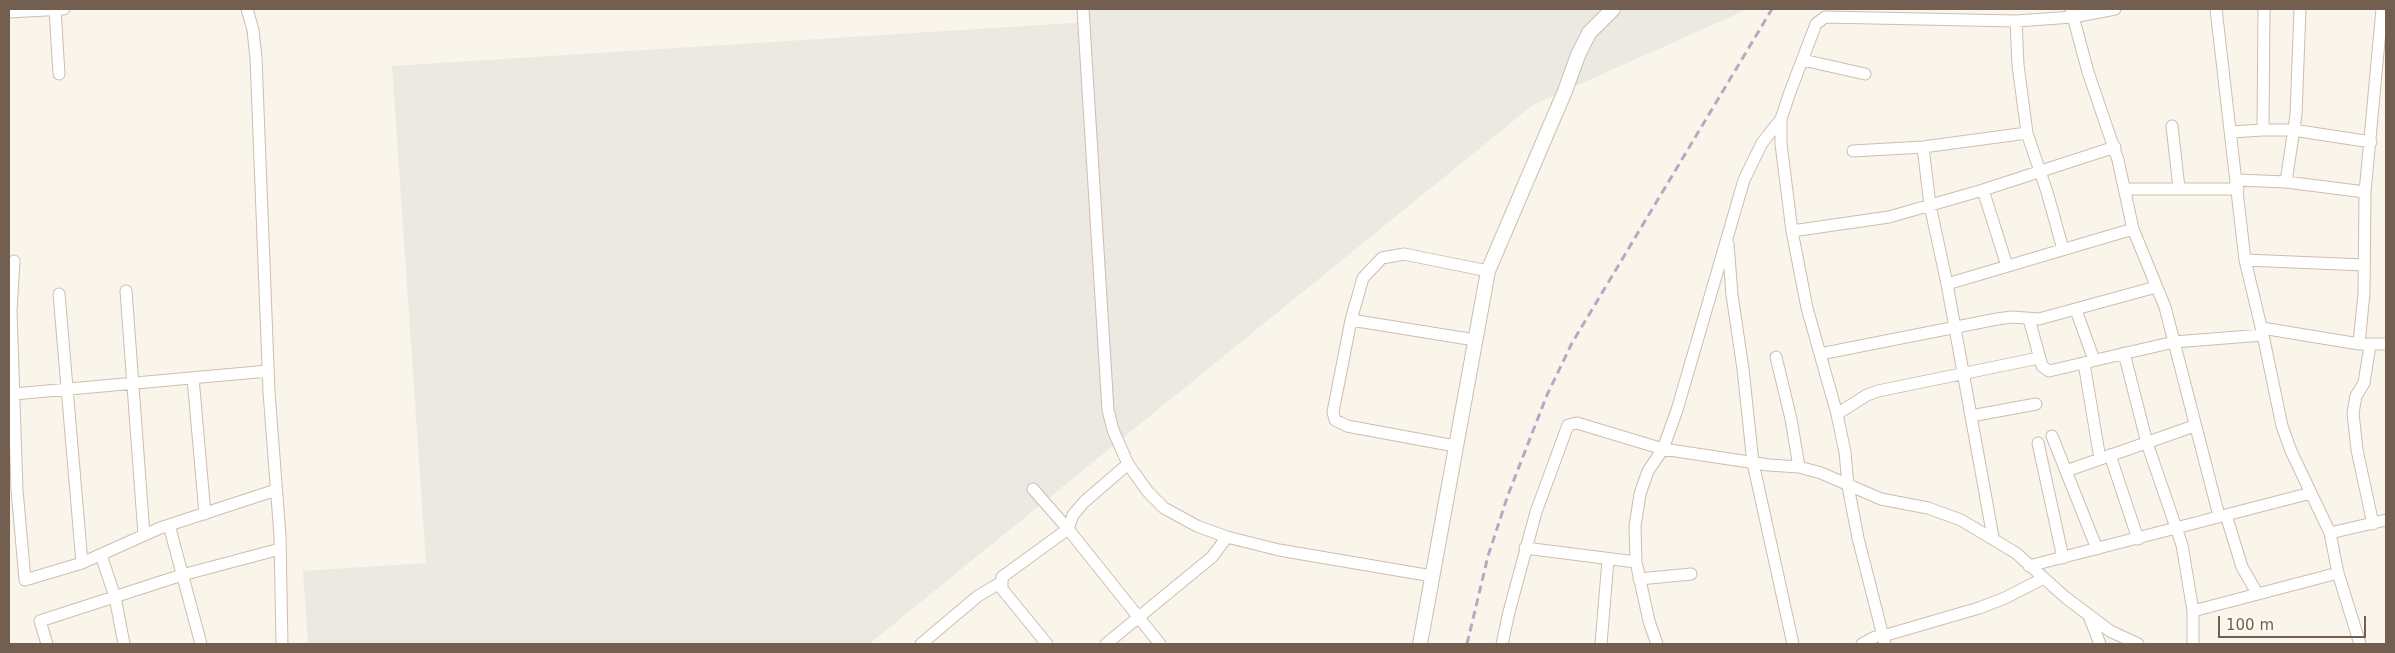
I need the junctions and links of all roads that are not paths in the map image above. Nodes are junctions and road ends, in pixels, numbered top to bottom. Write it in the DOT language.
graph roads {
  1 [pos="55,9"];
  2 [pos="64,9"];
  3 [pos="247,9"];
  4 [pos="1083,9"];
  5 [pos="1613,9"];
  6 [pos="2115,9"];
  7 [pos="2216,9"];
  8 [pos="2264,9"];
  9 [pos="2300,9"];
  10 [pos="2382,9"];
  11 [pos="9,12"];
  12 [pos="1867,13"];
  13 [pos="2072,13"];
  14 [pos="2016,21"];
  15 [pos="1803,60"];
  16 [pos="59,74"];
  17 [pos="1865,74"];
  18 [pos="2381,76"];
  19 [pos="1781,119"];
  20 [pos="2172,126"];
  21 [pos="2263,130"];
  22 [pos="2293,130"];
  23 [pos="2231,132"];
  24 [pos="2027,133"];
  25 [pos="2371,142"];
  26 [pos="2114,146"];
  27 [pos="1923,147"];
  28 [pos="1853,151"];
  29 [pos="2040,171"];
  30 [pos="2286,182"];
  31 [pos="2237,185"];
  32 [pos="2125,188"];
  33 [pos="2179,188"];
  34 [pos="1983,190"];
  35 [pos="2365,192"];
  36 [pos="1930,205"];
  37 [pos="2133,229"];
  38 [pos="1792,231"];
  39 [pos="1728,235"];
  40 [pos="2063,249"];
  41 [pos="2245,260"];
  42 [pos="14,261"];
  43 [pos="2364,265"];
  44 [pos="2007,266"];
  45 [pos="1488,271"];
  46 [pos="1947,284"];
  47 [pos="2156,287"];
  48 [pos="126,291"];
  49 [pos="59,294"];
  50 [pos="2076,310"];
  51 [pos="2029,319"];
  52 [pos="1351,320"];
  53 [pos="1955,328"];
  54 [pos="2262,332"];
  55 [pos="1475,340"];
  56 [pos="2174,342"];
  57 [pos="2364,344"];
  58 [pos="2386,344"];
  59 [pos="2124,353"];
  60 [pos="1820,354"];
  61 [pos="1776,357"];
  62 [pos="2039,358"];
  63 [pos="2088,361"];
  64 [pos="268,371"];
  65 [pos="1963,373"];
  66 [pos="193,378"];
  67 [pos="132,384"];
  68 [pos="67,390"];
  69 [pos="14,394"];
  70 [pos="2036,404"];
  71 [pos="1837,414"];
  72 [pos="1971,416"];
  73 [pos="2194,426"];
  74 [pos="2052,436"];
  75 [pos="2038,443"];
  76 [pos="2147,443"];
  77 [pos="1455,446"];
  78 [pos="1663,449"];
  79 [pos="2105,457"];
  80 [pos="1752,463"];
  81 [pos="1128,464"];
  82 [pos="1799,467"];
  83 [pos="2066,471"];
  84 [pos="1848,486"];
  85 [pos="1033,489"];
  86 [pos="276,490"];
  87 [pos="2311,493"];
  88 [pos="205,514"];
  89 [pos="2223,516"];
  90 [pos="2386,520"];
  91 [pos="2374,524"];
  92 [pos="169,525"];
  93 [pos="2177,527"];
  94 [pos="1068,529"];
  95 [pos="2330,532"];
  96 [pos="144,535"];
  97 [pos="1227,537"];
  98 [pos="1993,537"];
  99 [pos="2138,539"];
  100 [pos="1525,548"];
  101 [pos="280,549"];
  102 [pos="2097,549"];
  103 [pos="101,554"];
  104 [pos="2063,558"];
  105 [pos="1608,560"];
  106 [pos="1636,562"];
  107 [pos="82,563"];
  108 [pos="2029,566"];
  109 [pos="2338,573"];
  110 [pos="1691,574"];
  111 [pos="182,575"];
  112 [pos="1432,576"];
  113 [pos="2044,578"];
  114 [pos="1639,579"];
  115 [pos="1000,583"];
  116 [pos="2257,593"];
  117 [pos="114,597"];
  118 [pos="2193,611"];
  119 [pos="2089,616"];
  120 [pos="1139,617"];
  121 [pos="1881,639"];
  122 [pos="1044,643"];
  123 [pos="47,644"];
  124 [pos="124,644"];
  125 [pos="201,644"];
  126 [pos="282,644"];
  127 [pos="921,644"];
  128 [pos="1106,644"];
  129 [pos="1160,644"];
  130 [pos="1420,644"];
  131 [pos="1502,644"];
  132 [pos="1601,644"];
  133 [pos="1657,644"];
  134 [pos="1793,644"];
  135 [pos="1862,644"];
  136 [pos="2100,644"];
  137 [pos="2138,644"];
  138 [pos="2193,644"];
  139 [pos="2360,644"];
  1 -- 2 [label="street"];
  1 -- 11 [label="street"];
  1 -- 16 [label="street"];
  3 -- 64 [label="street"];
  4 -- 81 [label="street"];
  5 -- 45 [label="street"];
  6 -- 13 [label="street"];
  7 -- 23 [label="street"];
  8 -- 21 [label="street"];
  9 -- 22 [label="street"];
  10 -- 18 [label="street"];
  12 -- 14 [label="street"];
  12 -- 15 [label="street"];
  13 -- 14 [label="street"];
  13 -- 26 [label="street"];
  14 -- 24 [label="street"];
  15 -- 17 [label="street"];
  15 -- 19 [label="street"];
  18 -- 25 [label="street"];
  19 -- 38 [label="street"];
  19 -- 39 [label="street"];
  20 -- 33 [label="street"];
  21 -- 22 [label="street"];
  21 -- 23 [label="street"];
  22 -- 25 [label="street"];
  22 -- 30 [label="street"];
  23 -- 31 [label="street"];
  24 -- 27 [label="street"];
  24 -- 29 [label="street"];
  25 -- 35 [label="street"];
  26 -- 29 [label="street"];
  26 -- 32 [label="street"];
  27 -- 28 [label="street"];
  27 -- 36 [label="street"];
  29 -- 34 [label="street"];
  29 -- 40 [label="street"];
  30 -- 31 [label="street"];
  30 -- 35 [label="street"];
  31 -- 33 [label="street"];
  31 -- 41 [label="street"];
  32 -- 33 [label="street"];
  32 -- 37 [label="street"];
  34 -- 36 [label="street"];
  34 -- 44 [label="street"];
  35 -- 43 [label="street"];
  36 -- 38 [label="street"];
  36 -- 46 [label="street"];
  37 -- 40 [label="street"];
  37 -- 47 [label="street"];
  38 -- 60 [label="street"];
  39 -- 78 [label="street"];
  39 -- 80 [label="street"];
  40 -- 44 [label="street"];
  41 -- 43 [label="street"];
  41 -- 54 [label="street"];
  42 -- 69 [label="street"];
  43 -- 57 [label="street"];
  44 -- 46 [label="street"];
  45 -- 52 [label="street"];
  45 -- 55 [label="street"];
  46 -- 53 [label="street"];
  47 -- 50 [label="street"];
  47 -- 56 [label="street"];
  48 -- 67 [label="street"];
  49 -- 68 [label="street"];
  50 -- 51 [label="street"];
  50 -- 63 [label="street"];
  51 -- 53 [label="street"];
  51 -- 62 [label="street"];
  52 -- 55 [label="street"];
  52 -- 77 [label="street"];
  53 -- 60 [label="street"];
  53 -- 65 [label="street"];
  54 -- 56 [label="street"];
  54 -- 57 [label="street"];
  54 -- 87 [label="street"];
  55 -- 77 [label="street"];
  56 -- 59 [label="street"];
  56 -- 73 [label="street"];
  57 -- 58 [label="street"];
  57 -- 91 [label="street"];
  59 -- 63 [label="street"];
  59 -- 76 [label="street"];
  60 -- 71 [label="street"];
  61 -- 82 [label="street"];
  62 -- 63 [label="street"];
  62 -- 65 [label="street"];
  63 -- 79 [label="street"];
  64 -- 66 [label="street"];
  64 -- 86 [label="street"];
  65 -- 71 [label="street"];
  65 -- 72 [label="street"];
  66 -- 67 [label="street"];
  66 -- 88 [label="street"];
  67 -- 68 [label="street"];
  67 -- 96 [label="street"];
  68 -- 69 [label="street"];
  68 -- 107 [label="street"];
  69 -- 107 [label="street"];
  70 -- 72 [label="street"];
  71 -- 84 [label="street"];
  72 -- 98 [label="street"];
  73 -- 76 [label="street"];
  73 -- 89 [label="street"];
  74 -- 83 [label="street"];
  75 -- 104 [label="street"];
  76 -- 79 [label="street"];
  76 -- 93 [label="street"];
  77 -- 112 [label="street"];
  78 -- 80 [label="street"];
  78 -- 100 [label="street"];
  78 -- 106 [label="street"];
  79 -- 83 [label="street"];
  79 -- 99 [label="street"];
  80 -- 82 [label="street"];
  80 -- 134 [label="street"];
  81 -- 94 [label="street"];
  81 -- 97 [label="street"];
  82 -- 84 [label="street"];
  83 -- 102 [label="street"];
  84 -- 98 [label="street"];
  84 -- 121 [label="street"];
  85 -- 94 [label="street"];
  86 -- 88 [label="street"];
  86 -- 101 [label="street"];
  87 -- 89 [label="street"];
  87 -- 95 [label="street"];
  88 -- 92 [label="street"];
  89 -- 93 [label="street"];
  89 -- 116 [label="street"];
  90 -- 91 [label="street"];
  91 -- 95 [label="street"];
  92 -- 96 [label="street"];
  92 -- 111 [label="street"];
  93 -- 99 [label="street"];
  93 -- 118 [label="street"];
  94 -- 115 [label="street"];
  94 -- 120 [label="street"];
  95 -- 109 [label="street"];
  96 -- 103 [label="street"];
  97 -- 112 [label="street"];
  97 -- 120 [label="street"];
  98 -- 108 [label="street"];
  99 -- 102 [label="street"];
  100 -- 105 [label="street"];
  100 -- 131 [label="street"];
  101 -- 111 [label="street"];
  101 -- 126 [label="street"];
  102 -- 104 [label="street"];
  103 -- 107 [label="street"];
  103 -- 117 [label="street"];
  104 -- 108 [label="street"];
  105 -- 106 [label="street"];
  105 -- 132 [label="street"];
  106 -- 114 [label="street"];
  108 -- 113 [label="street"];
  109 -- 116 [label="street"];
  109 -- 139 [label="street"];
  110 -- 114 [label="street"];
  111 -- 117 [label="street"];
  111 -- 125 [label="street"];
  112 -- 130 [label="street"];
  113 -- 119 [label="street"];
  113 -- 121 [label="street"];
  114 -- 133 [label="street"];
  115 -- 122 [label="street"];
  115 -- 127 [label="street"];
  116 -- 118 [label="street"];
  117 -- 123 [label="street"];
  117 -- 124 [label="street"];
  118 -- 138 [label="street"];
  119 -- 136 [label="street"];
  119 -- 137 [label="street"];
  120 -- 128 [label="street"];
  120 -- 129 [label="street"];
  121 -- 135 [label="street"];
}
